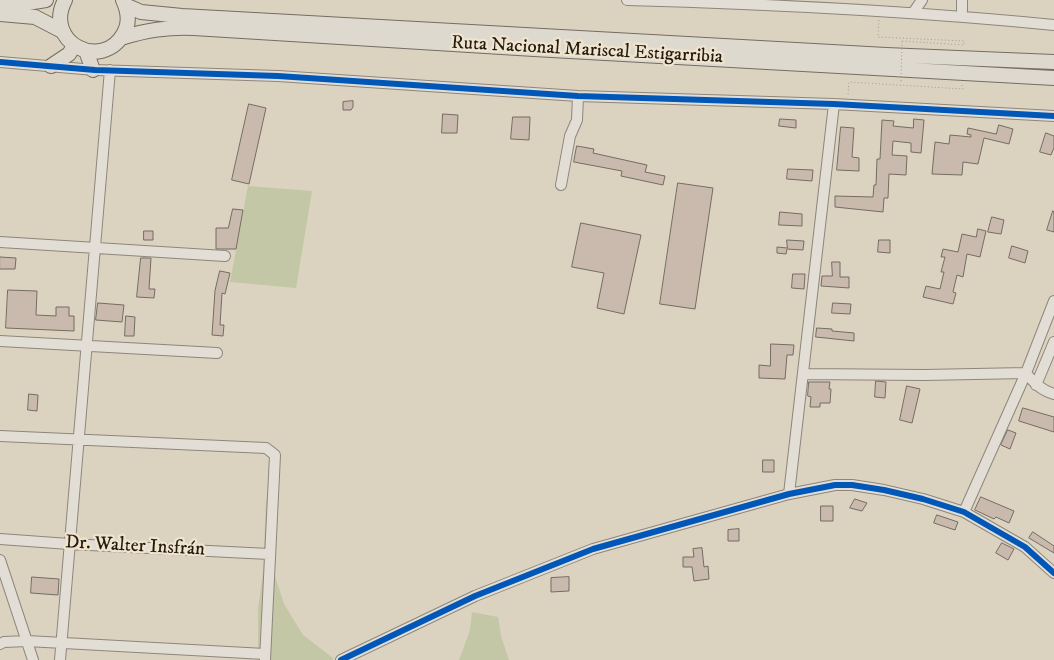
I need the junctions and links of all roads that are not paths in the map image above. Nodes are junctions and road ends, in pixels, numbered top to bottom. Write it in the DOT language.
graph roads {
  1 [pos="46,0"];
  2 [pos="65,0"];
  3 [pos="627,0"];
  4 [pos="922,0"];
  5 [pos="962,0"];
  6 [pos="0,1"];
  7 [pos="749,2"];
  8 [pos="124,3"];
  9 [pos="913,13"];
  10 [pos="0,14"];
  11 [pos="962,16"];
  12 [pos="1054,25"];
  13 [pos="62,31"];
  14 [pos="121,38"];
  15 [pos="80,48"];
  16 [pos="101,51"];
  17 [pos="0,62"];
  18 [pos="1054,62"];
  19 [pos="52,66"];
  20 [pos="94,70"];
  21 [pos="110,70"];
  22 [pos="1054,78"];
  23 [pos="578,96"];
  24 [pos="834,104"];
  25 [pos="1054,116"];
  26 [pos="561,186"];
  27 [pos="0,242"];
  28 [pos="93,248"];
  29 [pos="225,256"];
  30 [pos="1054,301"];
  31 [pos="0,341"];
  32 [pos="1054,342"];
  33 [pos="85,346"];
  34 [pos="217,353"];
  35 [pos="1026,372"];
  36 [pos="803,374"];
  37 [pos="1036,385"];
  38 [pos="1054,394"];
  39 [pos="0,436"];
  40 [pos="78,441"];
  41 [pos="789,494"];
  42 [pos="964,512"];
  43 [pos="0,539"];
  44 [pos="69,544"];
  45 [pos="269,554"];
  46 [pos="0,560"];
  47 [pos="1054,573"];
  48 [pos="27,641"];
  49 [pos="61,643"];
  50 [pos="0,644"];
  51 [pos="265,657"];
  52 [pos="33,660"];
  53 [pos="60,660"];
  54 [pos="341,660"];
  1 -- 6 [label="highway"];
  2 -- 13 [label="highway"];
  3 -- 7 [label="street"];
  4 -- 9 [label="street"];
  5 -- 11 [label="street"];
  7 -- 9 [label="street"];
  8 -- 14 [label="highway"];
  8 -- 18 [label="highway, Ruta Nacional Mariscal Estigarribia"];
  9 -- 11 [label="street"];
  10 -- 13 [label="highway"];
  11 -- 12 [label="street"];
  13 -- 15 [label="highway"];
  14 -- 16 [label="highway, Ruta Nacional Mariscal Estigarribia"];
  14 -- 22 [label="highway, Ruta Nacional Mariscal Estigarribia"];
  15 -- 16 [label="highway"];
  15 -- 19 [label="highway"];
  15 -- 20 [label="highway"];
  16 -- 20 [label="highway"];
  17 -- 19 [label="street"];
  19 -- 20 [label="street"];
  20 -- 21 [label="street"];
  21 -- 23 [label="street"];
  21 -- 28 [label="street"];
  23 -- 24 [label="street"];
  23 -- 26 [label="street"];
  24 -- 25 [label="street"];
  24 -- 36 [label="street"];
  27 -- 28 [label="street"];
  28 -- 29 [label="street"];
  28 -- 33 [label="street"];
  30 -- 35 [label="street"];
  31 -- 33 [label="street"];
  32 -- 37 [label="street"];
  33 -- 34 [label="street"];
  33 -- 40 [label="street"];
  35 -- 36 [label="street"];
  35 -- 37 [label="street"];
  35 -- 42 [label="street"];
  36 -- 41 [label="street"];
  37 -- 38 [label="street"];
  39 -- 40 [label="street"];
  40 -- 44 [label="street"];
  40 -- 45 [label="street"];
  41 -- 42 [label="street"];
  41 -- 54 [label="street"];
  42 -- 47 [label="street"];
  43 -- 44 [label="street, Dr. Walter Insfrán"];
  44 -- 45 [label="street, Dr. Walter Insfrán"];
  44 -- 49 [label="street"];
  45 -- 51 [label="street"];
  46 -- 48 [label="street"];
  48 -- 49 [label="street"];
  48 -- 50 [label="street"];
  48 -- 52 [label="street"];
  49 -- 51 [label="street"];
  49 -- 53 [label="street"];
}
